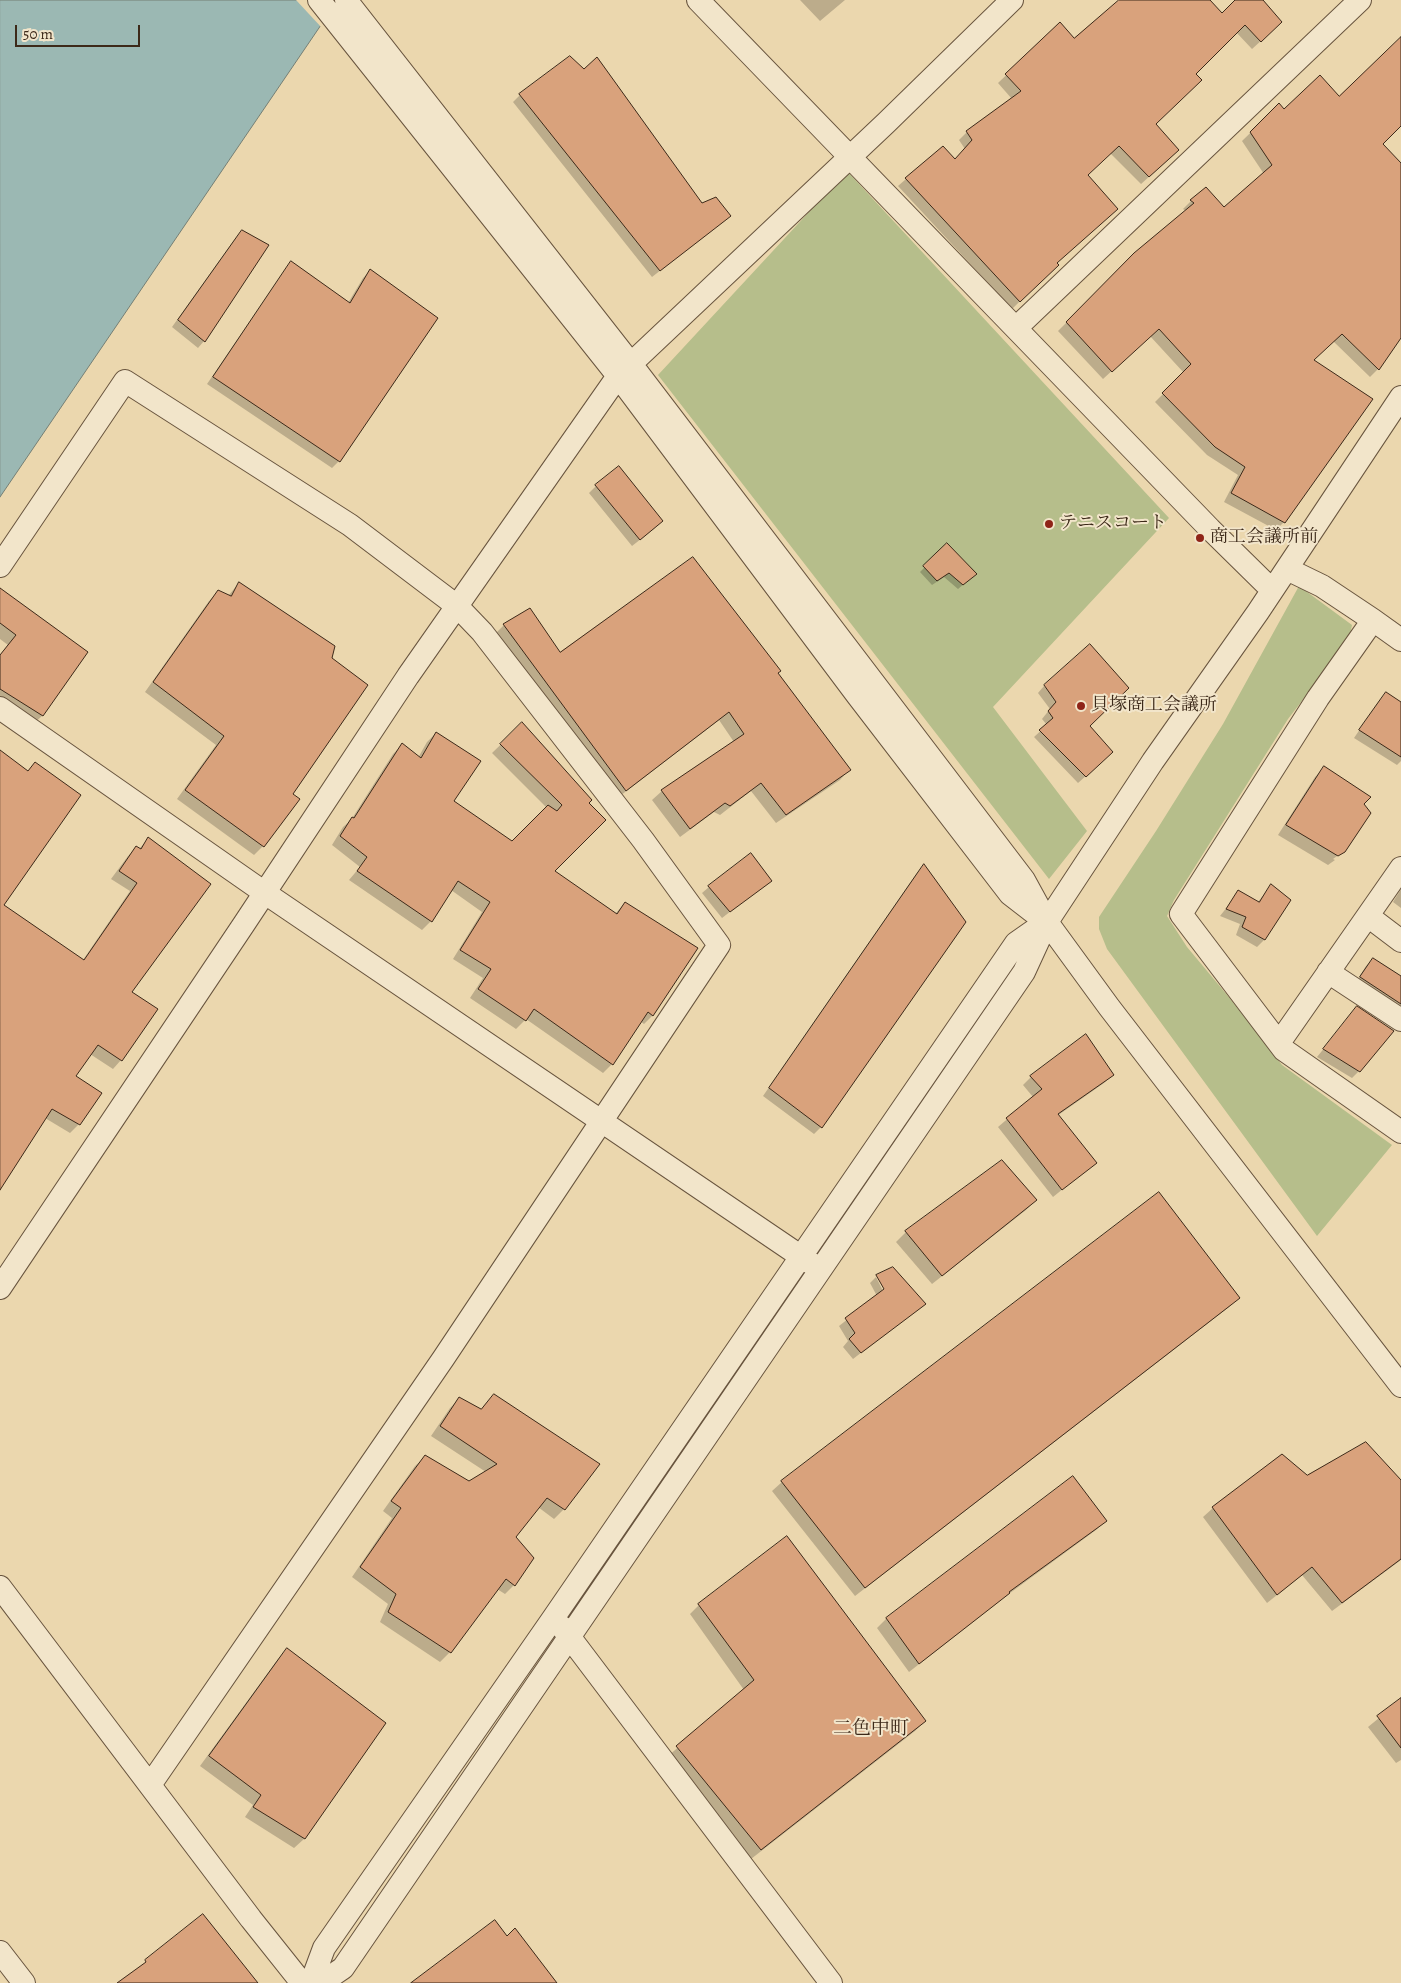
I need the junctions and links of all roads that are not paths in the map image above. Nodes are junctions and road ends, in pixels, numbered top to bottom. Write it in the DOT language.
graph roads {
  1 [pos="698,0"];
  2 [pos="1012,0"];
  3 [pos="1360,0"];
  4 [pos="332,5"];
  5 [pos="850,157"];
  6 [pos="1016,328"];
  7 [pos="624,370"];
  8 [pos="1401,397"];
  9 [pos="0,566"];
  10 [pos="1287,569"];
  11 [pos="1272,590"];
  12 [pos="458,606"];
  13 [pos="1373,620"];
  14 [pos="1401,640"];
  15 [pos="0,708"];
  16 [pos="1401,868"];
  17 [pos="265,893"];
  18 [pos="1368,916"];
  19 [pos="1047,922"];
  20 [pos="1401,941"];
  21 [pos="1328,972"];
  22 [pos="1401,1020"];
  23 [pos="1279,1043"];
  24 [pos="602,1122"];
  25 [pos="1399,1126"];
  26 [pos="800,1256"];
  27 [pos="820,1269"];
  28 [pos="0,1288"];
  29 [pos="1401,1386"];
  30 [pos="0,1587"];
  31 [pos="554,1617"];
  32 [pos="570,1638"];
  33 [pos="150,1785"];
  34 [pos="0,1952"];
  35 [pos="24,1983"];
  36 [pos="302,1983"];
  37 [pos="312,1983"];
  38 [pos="321,1983"];
  39 [pos="831,1983"];
  1 -- 5 [label="street"];
  2 -- 5 [label="street"];
  3 -- 6 [label="street"];
  4 -- 7 [label="street"];
  5 -- 6 [label="street"];
  5 -- 7 [label="street"];
  6 -- 11 [label="street"];
  7 -- 12 [label="street"];
  7 -- 19 [label="street"];
  8 -- 10 [label="street"];
  9 -- 12 [label="street"];
  10 -- 11 [label="street"];
  10 -- 13 [label="street"];
  11 -- 19 [label="street"];
  12 -- 17 [label="street"];
  12 -- 24 [label="street"];
  13 -- 14 [label="street"];
  13 -- 23 [label="street"];
  15 -- 17 [label="street"];
  16 -- 18 [label="street"];
  17 -- 24 [label="street"];
  17 -- 28 [label="street"];
  18 -- 20 [label="street"];
  18 -- 21 [label="street"];
  19 -- 26 [label="street"];
  19 -- 27 [label="street"];
  19 -- 29 [label="street"];
  21 -- 22 [label="street"];
  21 -- 23 [label="street"];
  23 -- 25 [label="street"];
  24 -- 26 [label="street"];
  24 -- 33 [label="street"];
  26 -- 27 [label="street"];
  26 -- 31 [label="street"];
  27 -- 32 [label="street"];
  30 -- 33 [label="street"];
  31 -- 32 [label="street"];
  31 -- 37 [label="street"];
  32 -- 38 [label="street"];
  32 -- 39 [label="street"];
  33 -- 36 [label="street"];
  34 -- 35 [label="street"];
}
